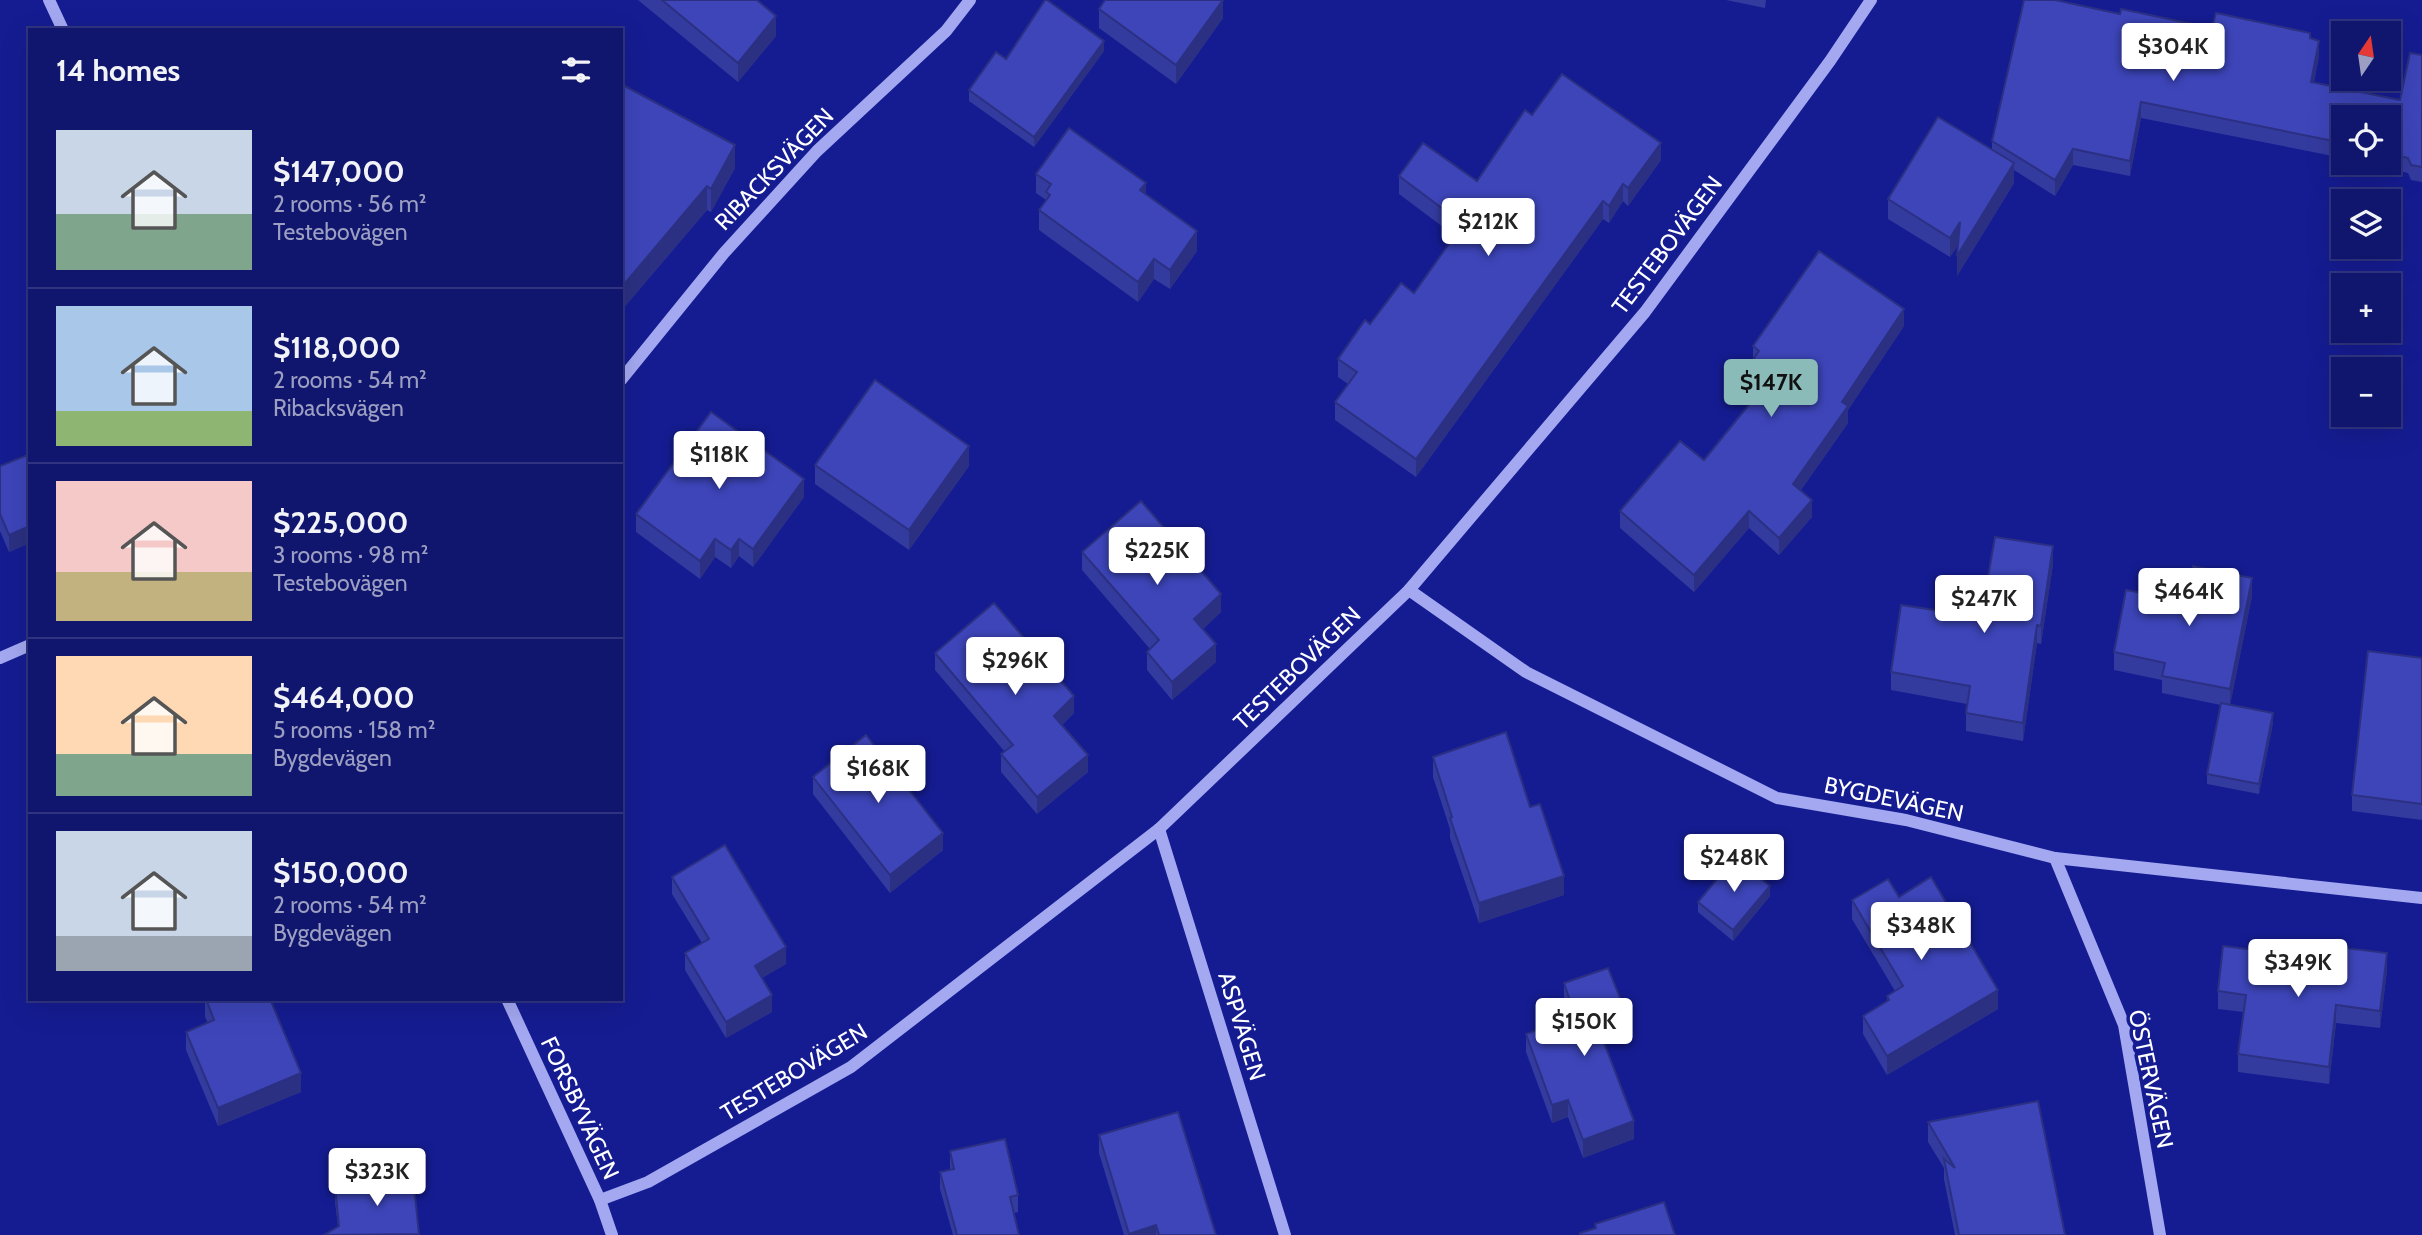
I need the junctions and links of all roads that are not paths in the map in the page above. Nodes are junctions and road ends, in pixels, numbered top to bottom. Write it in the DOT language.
graph roads {
  1 [pos="49,0"];
  2 [pos="970,0"];
  3 [pos="1871,0"];
  4 [pos="63,28"];
  5 [pos="623,378"];
  6 [pos="1409,590"];
  7 [pos="28,646"];
  8 [pos="0,658"];
  9 [pos="1159,829"];
  10 [pos="2055,858"];
  11 [pos="2422,898"];
  12 [pos="507,1001"];
  13 [pos="600,1200"];
  14 [pos="612,1235"];
  15 [pos="1285,1235"];
  16 [pos="2160,1235"];
  1 -- 4 [label="street"];
  2 -- 5 [label="street, RIBACKSVÄGEN"];
  3 -- 6 [label="street, TESTEBOVÄGEN"];
  6 -- 9 [label="street, TESTEBOVÄGEN"];
  6 -- 10 [label="street, BYGDEVÄGEN"];
  7 -- 8 [label="street"];
  9 -- 13 [label="street, TESTEBOVÄGEN"];
  9 -- 15 [label="street, ASPVÄGEN"];
  10 -- 11 [label="street, BYGDEVÄGEN"];
  10 -- 16 [label="street, ÖSTERVÄGEN"];
  12 -- 13 [label="street, FORSBYVÄGEN"];
  13 -- 14 [label="street, FORSBYVÄGEN"];
}
